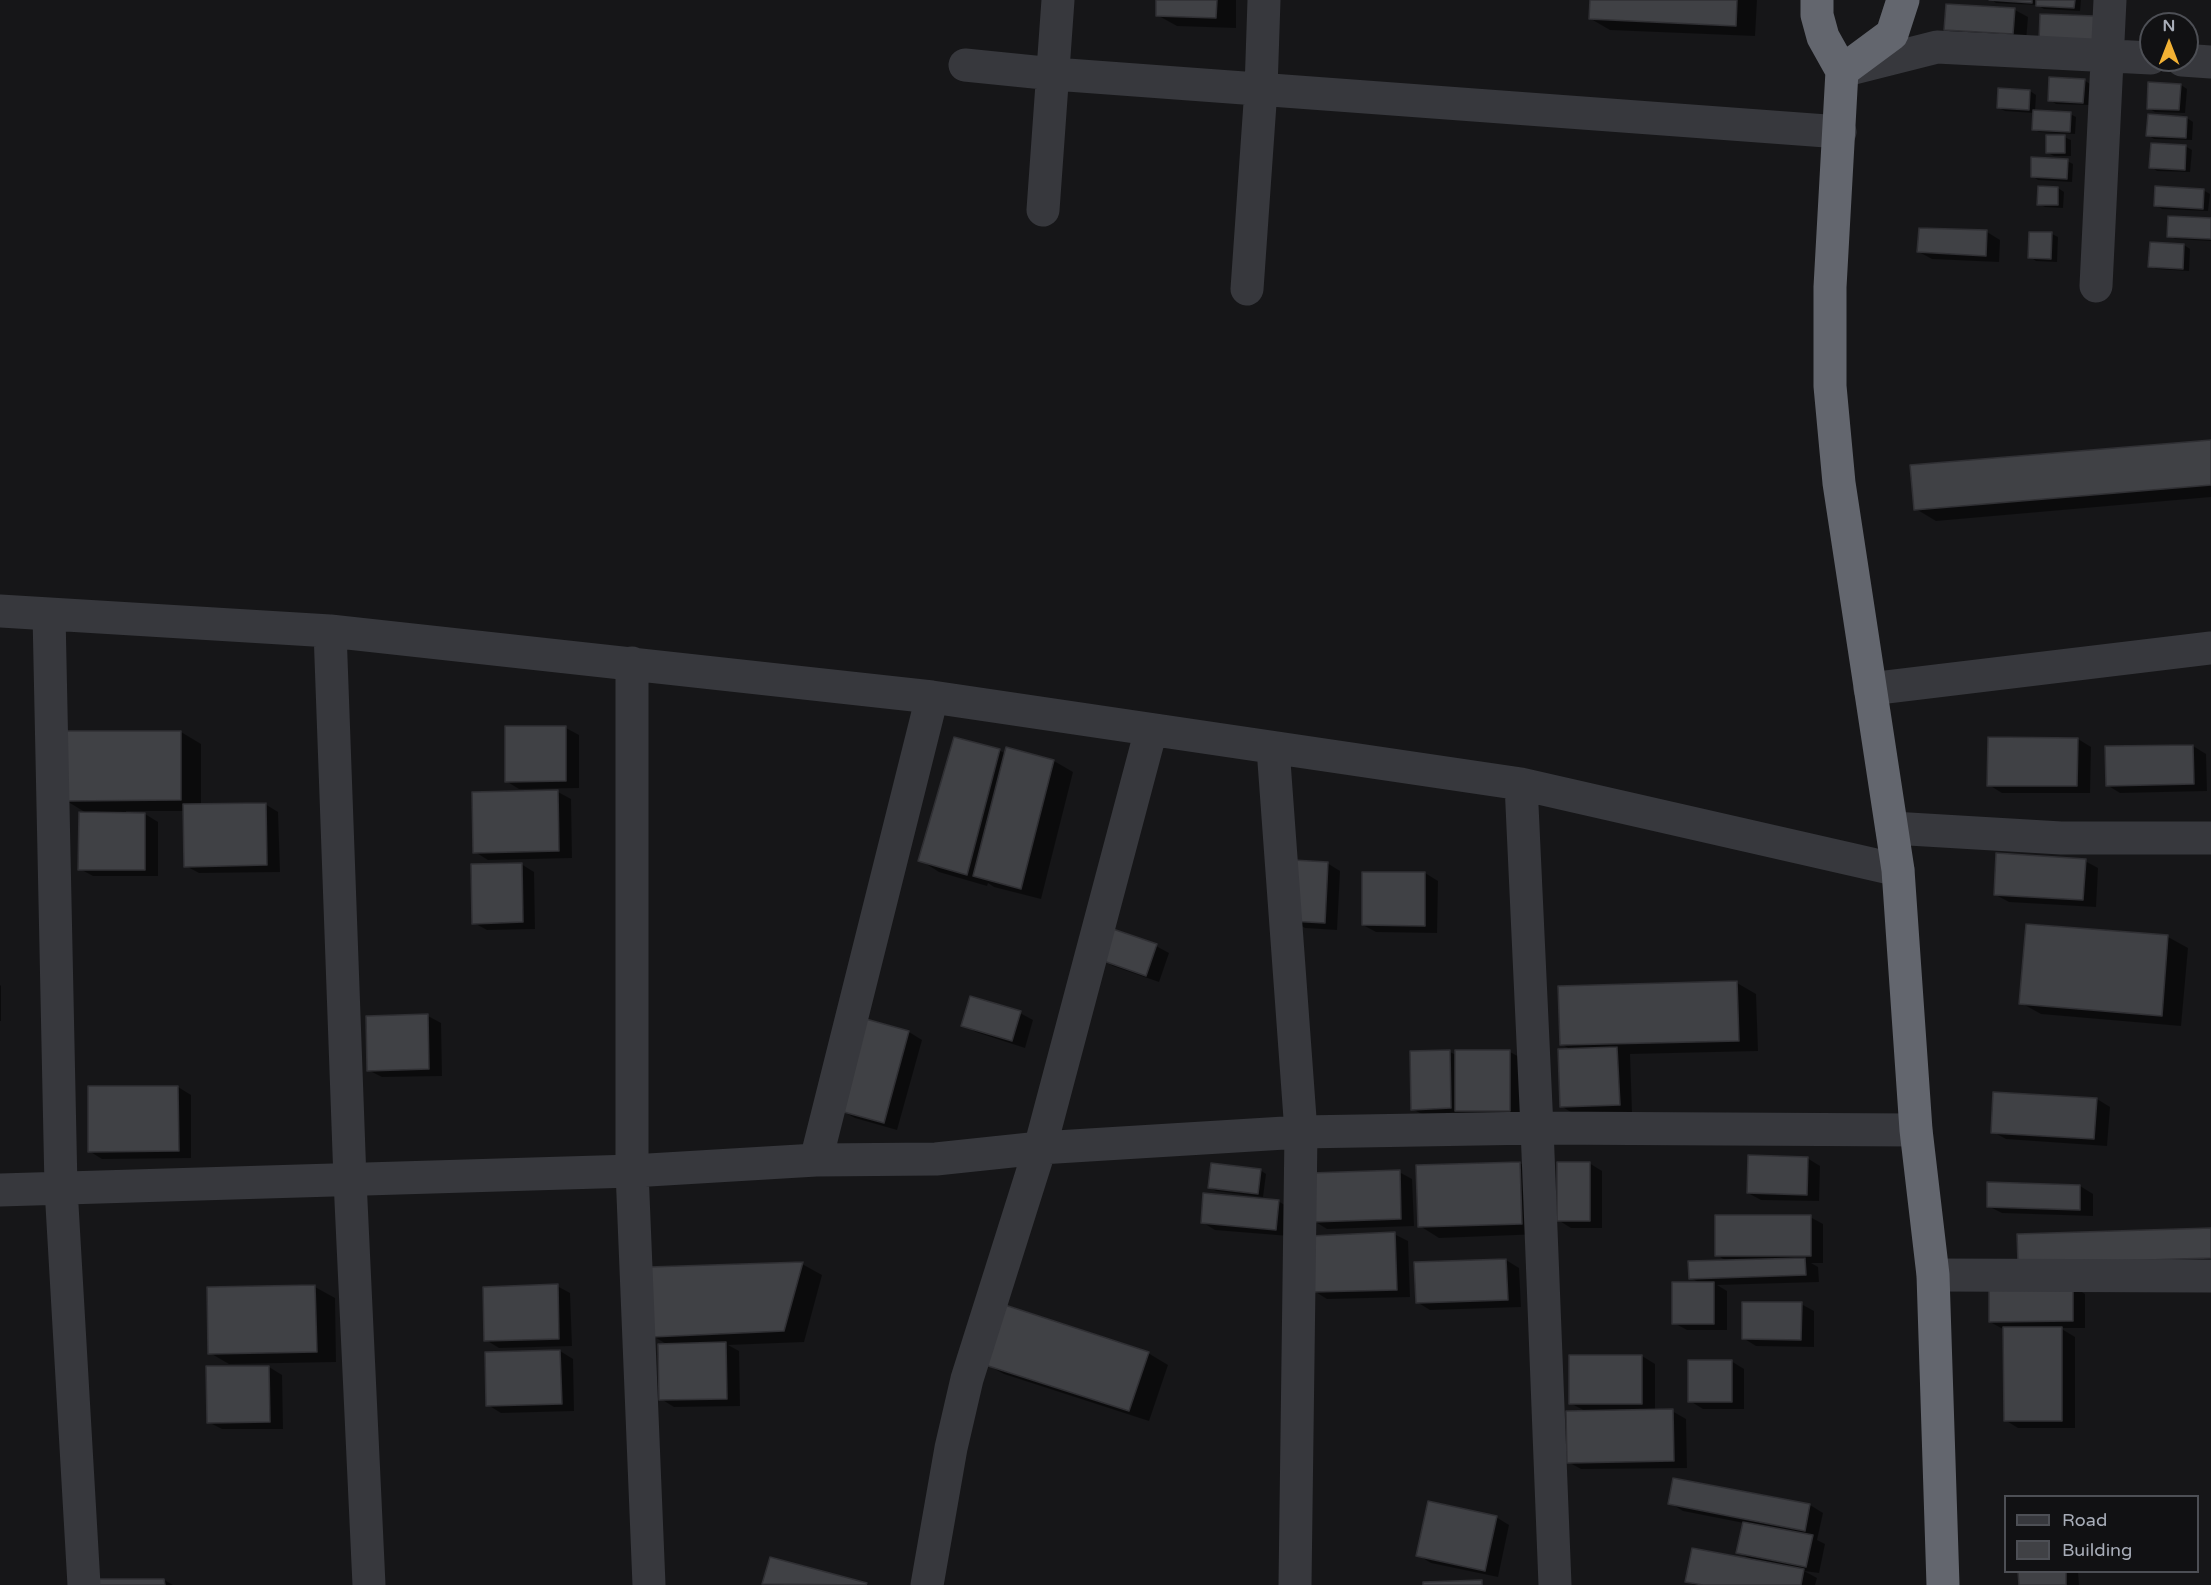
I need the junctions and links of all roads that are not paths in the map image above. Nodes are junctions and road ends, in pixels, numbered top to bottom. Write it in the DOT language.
graph roads {
  1 [pos="1058,0"];
  2 [pos="1264,0"];
  3 [pos="1817,0"];
  4 [pos="1903,0"];
  5 [pos="2110,0"];
  6 [pos="2108,55"];
  7 [pos="2139,57"];
  8 [pos="965,64"];
  9 [pos="1842,71"];
  10 [pos="1054,74"];
  11 [pos="1261,89"];
  12 [pos="1840,132"];
  13 [pos="1043,210"];
  14 [pos="2096,286"];
  15 [pos="1247,289"];
  16 [pos="0,611"];
  17 [pos="49,614"];
  18 [pos="330,631"];
  19 [pos="2211,648"];
  20 [pos="632,663"];
  21 [pos="1870,689"];
  22 [pos="932,697"];
  23 [pos="1151,730"];
  24 [pos="1273,748"];
  25 [pos="1521,784"];
  26 [pos="1892,828"];
  27 [pos="2211,838"];
  28 [pos="1898,870"];
  29 [pos="1537,1128"];
  30 [pos="1916,1130"];
  31 [pos="1301,1132"];
  32 [pos="1040,1148"];
  33 [pos="816,1160"];
  34 [pos="632,1171"];
  35 [pos="350,1180"];
  36 [pos="61,1188"];
  37 [pos="0,1190"];
  38 [pos="1933,1275"];
  39 [pos="2211,1276"];
  40 [pos="84,1585"];
  41 [pos="369,1585"];
  42 [pos="649,1585"];
  43 [pos="927,1585"];
  44 [pos="1295,1585"];
  45 [pos="1555,1585"];
  46 [pos="1943,1585"];
  1 -- 10 [label="street"];
  2 -- 11 [label="street"];
  3 -- 9 [label="highway"];
  4 -- 9 [label="highway"];
  5 -- 6 [label="street"];
  6 -- 7 [label="street"];
  6 -- 9 [label="street"];
  6 -- 14 [label="street"];
  8 -- 10 [label="street"];
  9 -- 12 [label="highway"];
  10 -- 11 [label="street"];
  10 -- 13 [label="street"];
  11 -- 12 [label="street"];
  11 -- 15 [label="street"];
  12 -- 21 [label="highway"];
  16 -- 17 [label="street"];
  17 -- 18 [label="street"];
  17 -- 36 [label="street"];
  18 -- 20 [label="street"];
  18 -- 35 [label="street"];
  19 -- 21 [label="street"];
  20 -- 22 [label="street"];
  20 -- 34 [label="street"];
  21 -- 26 [label="highway"];
  22 -- 23 [label="street"];
  22 -- 33 [label="street"];
  23 -- 24 [label="street"];
  23 -- 32 [label="street"];
  24 -- 25 [label="street"];
  24 -- 31 [label="street"];
  25 -- 28 [label="street"];
  25 -- 29 [label="street"];
  26 -- 27 [label="street"];
  26 -- 28 [label="highway"];
  28 -- 30 [label="highway"];
  29 -- 30 [label="street"];
  29 -- 31 [label="street"];
  29 -- 45 [label="street"];
  30 -- 38 [label="highway"];
  31 -- 32 [label="street"];
  31 -- 44 [label="street"];
  32 -- 33 [label="street"];
  32 -- 43 [label="street"];
  33 -- 34 [label="street"];
  34 -- 35 [label="street"];
  34 -- 42 [label="street"];
  35 -- 36 [label="street"];
  35 -- 41 [label="street"];
  36 -- 37 [label="street"];
  36 -- 40 [label="street"];
  38 -- 39 [label="street"];
  38 -- 46 [label="highway"];
}
